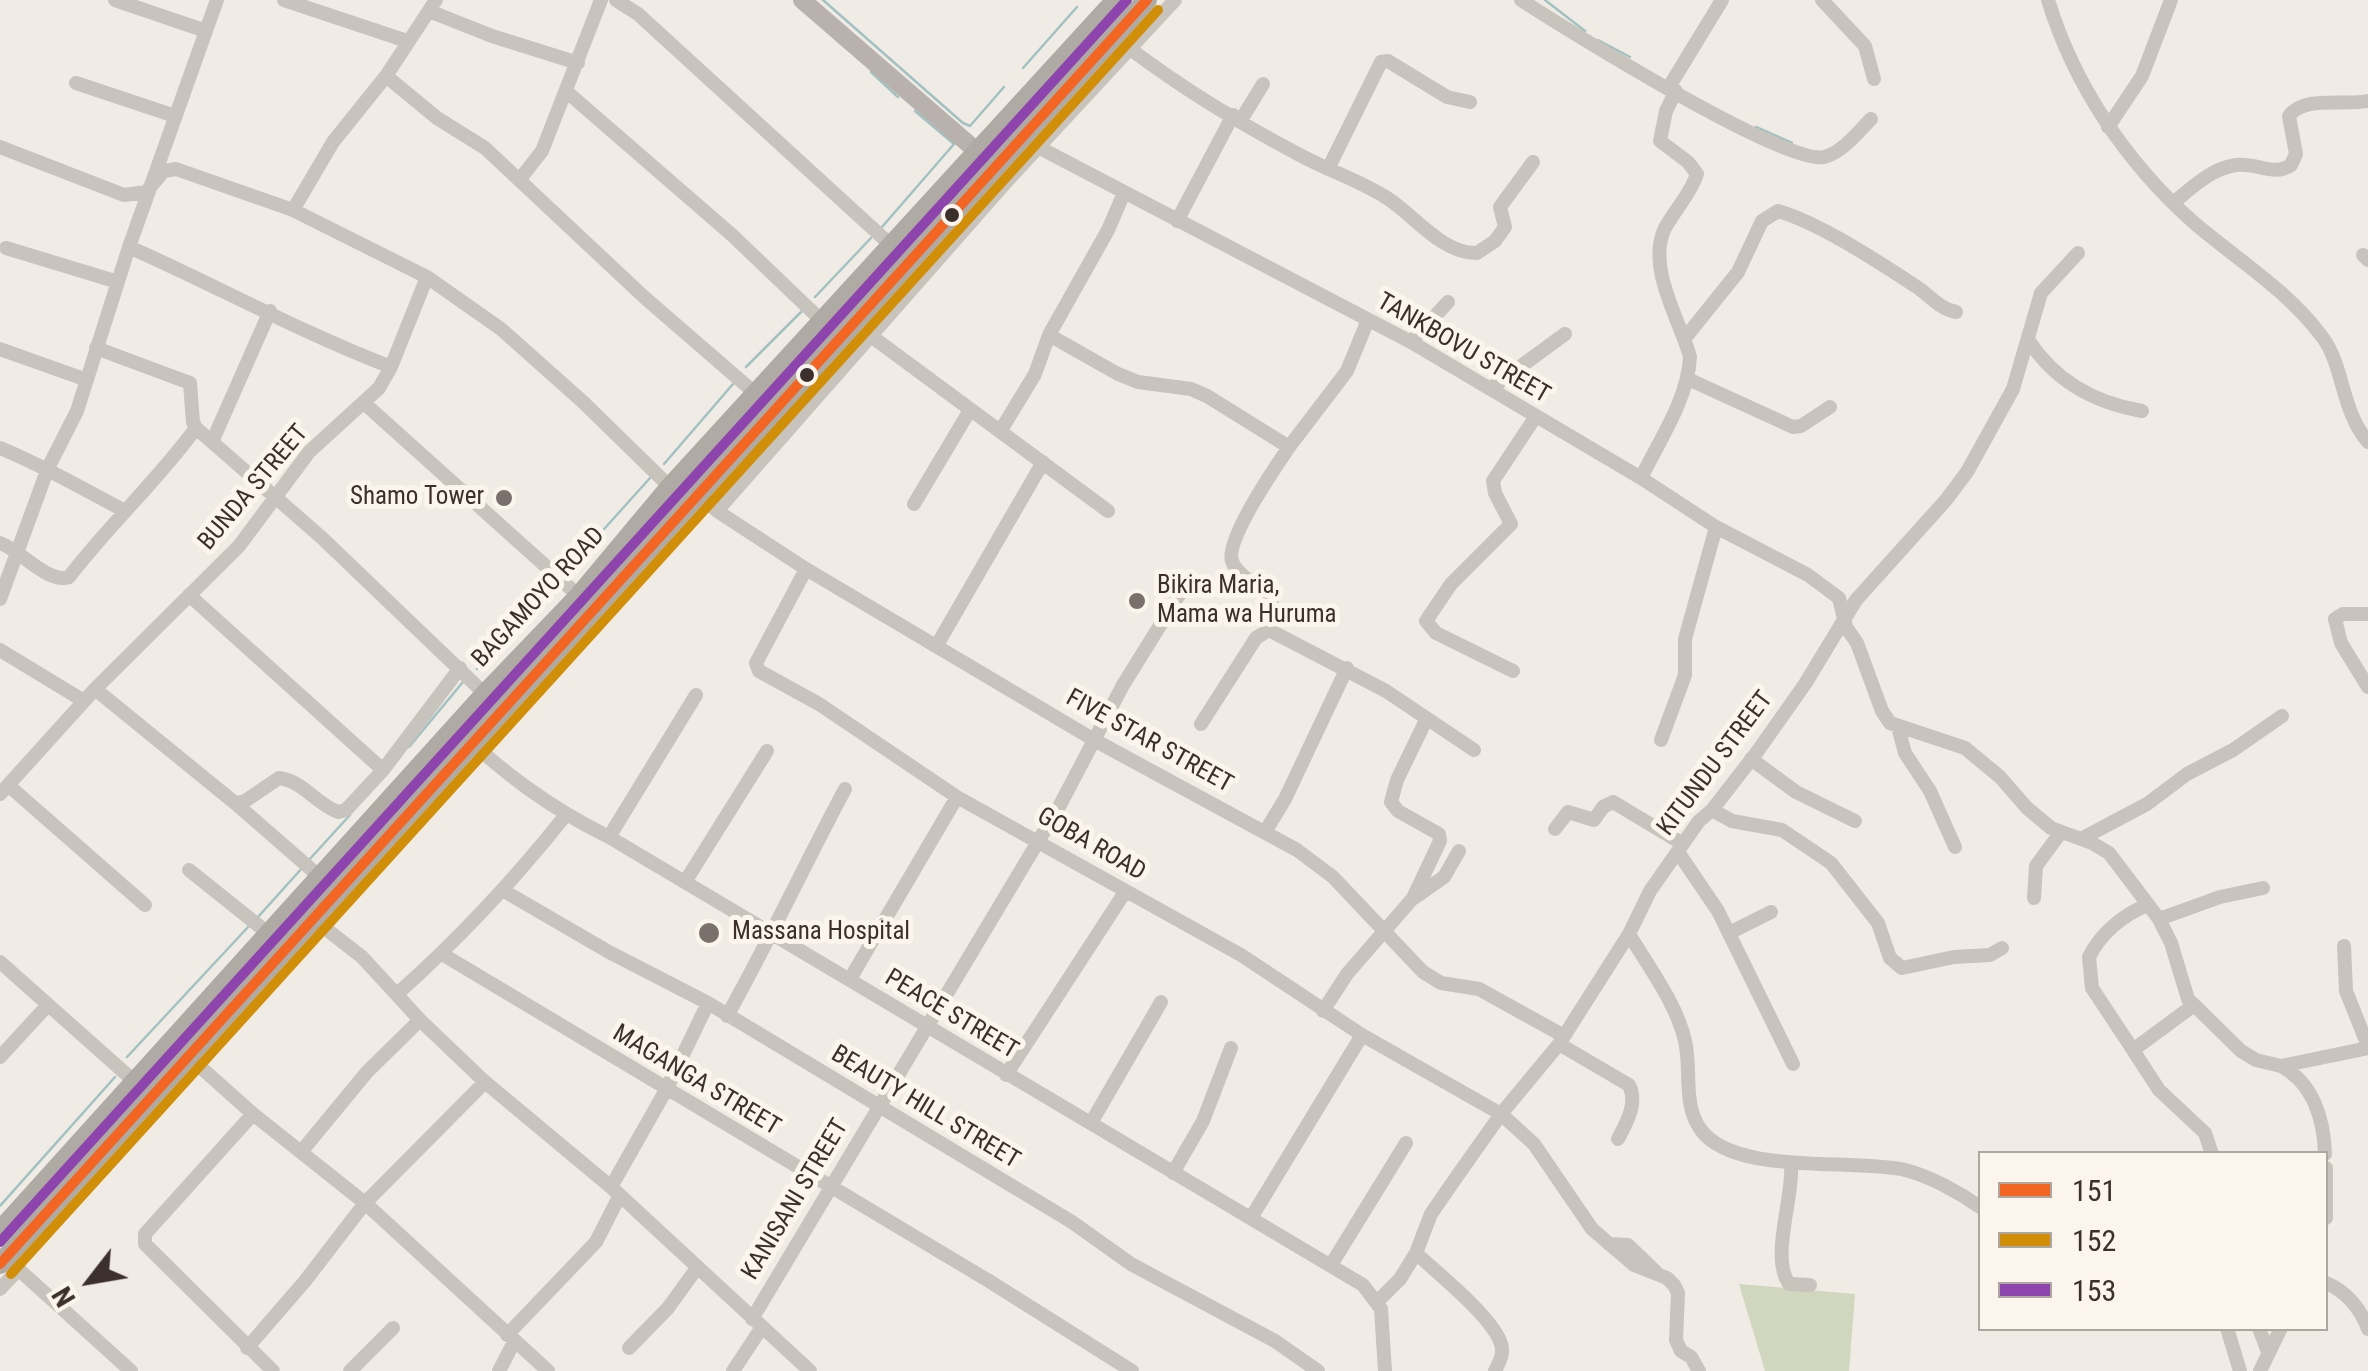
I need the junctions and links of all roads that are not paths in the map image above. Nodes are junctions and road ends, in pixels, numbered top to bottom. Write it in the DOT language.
graph roads {
  1 [pos="115,0"];
  2 [pos="217,0"];
  3 [pos="284,0"];
  4 [pos="601,0"];
  5 [pos="616,0"];
  6 [pos="802,0"];
  7 [pos="1117,0"];
  8 [pos="1175,0"];
  9 [pos="1521,0"];
  10 [pos="1722,0"];
  11 [pos="1822,0"];
  12 [pos="2048,0"];
  13 [pos="2171,0"];
  14 [pos="433,5"];
  15 [pos="1141,7"];
  16 [pos="206,31"];
  17 [pos="407,41"];
  18 [pos="1129,48"];
  19 [pos="578,64"];
  20 [pos="386,76"];
  21 [pos="1874,79"];
  22 [pos="76,83"];
  23 [pos="1262,84"];
  24 [pos="1672,89"];
  25 [pos="567,92"];
  26 [pos="1470,102"];
  27 [pos="2368,102"];
  28 [pos="175,116"];
  29 [pos="1054,116"];
  30 [pos="1237,118"];
  31 [pos="1871,119"];
  32 [pos="2108,126"];
  33 [pos="1038,147"];
  34 [pos="0,148"];
  35 [pos="978,151"];
  36 [pos="1533,162"];
  37 [pos="994,166"];
  38 [pos="1328,169"];
  39 [pos="156,178"];
  40 [pos="520,179"];
  41 [pos="1124,193"];
  42 [pos="2174,202"];
  43 [pos="293,210"];
  44 [pos="1177,221"];
  45 [pos="129,247"];
  46 [pos="893,247"];
  47 [pos="6,248"];
  48 [pos="2078,253"];
  49 [pos="427,277"];
  50 [pos="118,282"];
  51 [pos="1448,302"];
  52 [pos="270,311"];
  53 [pos="1956,312"];
  54 [pos="1368,320"];
  55 [pos="822,321"];
  56 [pos="1565,334"];
  57 [pos="1049,335"];
  58 [pos="871,336"];
  59 [pos="1685,338"];
  60 [pos="2029,340"];
  61 [pos="1411,342"];
  62 [pos="0,348"];
  63 [pos="96,348"];
  64 [pos="391,367"];
  65 [pos="1688,379"];
  66 [pos="88,380"];
  67 [pos="1490,389"];
  68 [pos="756,394"];
  69 [pos="364,403"];
  70 [pos="1830,407"];
  71 [pos="970,410"];
  72 [pos="2142,410"];
  73 [pos="1536,416"];
  74 [pos="196,428"];
  75 [pos="1001,430"];
  76 [pos="212,442"];
  77 [pos="2368,442"];
  78 [pos="1289,447"];
  79 [pos="0,448"];
  80 [pos="1043,462"];
  81 [pos="48,468"];
  82 [pos="1641,478"];
  83 [pos="670,487"];
  84 [pos="699,494"];
  85 [pos="275,497"];
  86 [pos="914,504"];
  87 [pos="717,510"];
  88 [pos="125,511"];
  89 [pos="1108,512"];
  90 [pos="1716,527"];
  91 [pos="0,543"];
  92 [pos="16,548"];
  93 [pos="806,568"];
  94 [pos="1184,587"];
  95 [pos="189,595"];
  96 [pos="578,596"];
  97 [pos="0,599"];
  98 [pos="2368,614"];
  99 [pos="1845,616"];
  100 [pos="1268,630"];
  101 [pos="937,645"];
  102 [pos="0,650"];
  103 [pos="460,668"];
  104 [pos="1346,668"];
  105 [pos="1513,671"];
  106 [pos="2368,687"];
  107 [pos="485,694"];
  108 [pos="89,695"];
  109 [pos="696,695"];
  110 [pos="2282,716"];
  111 [pos="1426,720"];
  112 [pos="1201,724"];
  113 [pos="1898,727"];
  114 [pos="463,735"];
  115 [pos="1096,740"];
  116 [pos="1661,740"];
  117 [pos="1474,750"];
  118 [pos="767,751"];
  119 [pos="1751,759"];
  120 [pos="383,770"];
  121 [pos="845,789"];
  122 [pos="3,790"];
  123 [pos="957,797"];
  124 [pos="235,803"];
  125 [pos="1712,810"];
  126 [pos="565,816"];
  127 [pos="1855,821"];
  128 [pos="1555,830"];
  129 [pos="1265,832"];
  130 [pos="2061,832"];
  131 [pos="608,837"];
  132 [pos="2081,838"];
  133 [pos="1037,840"];
  134 [pos="1955,847"];
  135 [pos="1680,848"];
  136 [pos="1459,851"];
  137 [pos="189,870"];
  138 [pos="320,877"];
  139 [pos="684,882"];
  140 [pos="2263,888"];
  141 [pos="504,891"];
  142 [pos="1125,892"];
  143 [pos="1413,898"];
  144 [pos="2034,898"];
  145 [pos="145,905"];
  146 [pos="2148,905"];
  147 [pos="1772,912"];
  148 [pos="312,918"];
  149 [pos="2158,919"];
  150 [pos="1383,932"];
  151 [pos="1729,933"];
  152 [pos="269,934"];
  153 [pos="1628,934"];
  154 [pos="772,935"];
  155 [pos="2344,946"];
  156 [pos="2002,948"];
  157 [pos="442,954"];
  158 [pos="0,962"];
  159 [pos="850,979"];
  160 [pos="397,994"];
  161 [pos="1161,1002"];
  162 [pos="708,1003"];
  163 [pos="47,1006"];
  164 [pos="2194,1006"];
  165 [pos="1323,1011"];
  166 [pos="727,1016"];
  167 [pos="420,1020"];
  168 [pos="928,1026"];
  169 [pos="1362,1035"];
  170 [pos="1562,1040"];
  171 [pos="2368,1047"];
  172 [pos="1231,1048"];
  173 [pos="2133,1050"];
  174 [pos="188,1056"];
  175 [pos="0,1057"];
  176 [pos="1793,1064"];
  177 [pos="2282,1066"];
  178 [pos="1006,1075"];
  179 [pos="134,1082"];
  180 [pos="485,1082"];
  181 [pos="666,1090"];
  182 [pos="878,1107"];
  183 [pos="253,1114"];
  184 [pos="1502,1114"];
  185 [pos="1091,1123"];
  186 [pos="1618,1138"];
  187 [pos="1406,1142"];
  188 [pos="2211,1151"];
  189 [pos="2325,1151"];
  190 [pos="301,1152"];
  191 [pos="1791,1164"];
  192 [pos="1173,1173"];
  193 [pos="830,1186"];
  194 [pos="615,1192"];
  195 [pos="364,1203"];
  196 [pos="1978,1206"];
  197 [pos="1251,1218"];
  198 [pos="26,1219"];
  199 [pos="0,1231"];
  200 [pos="1416,1254"];
  201 [pos="8,1264"];
  202 [pos="1331,1265"];
  203 [pos="696,1268"];
  204 [pos="2328,1284"];
  205 [pos="1810,1286"];
  206 [pos="0,1289"];
  207 [pos="1378,1301"];
  208 [pos="757,1324"];
  209 [pos="393,1328"];
  210 [pos="2368,1329"];
  211 [pos="2228,1331"];
  212 [pos="2260,1331"];
  213 [pos="2280,1331"];
  214 [pos="510,1338"];
  215 [pos="247,1348"];
  216 [pos="629,1348"];
  217 [pos="2268,1352"];
  218 [pos="1381,1369"];
  219 [pos="131,1371"];
  220 [pos="273,1371"];
  221 [pos="350,1371"];
  222 [pos="499,1371"];
  223 [pos="548,1371"];
  224 [pos="733,1371"];
  225 [pos="810,1371"];
  226 [pos="1132,1371"];
  227 [pos="1318,1371"];
  228 [pos="1495,1371"];
  229 [pos="1699,1371"];
  230 [pos="2240,1371"];
  231 [pos="2260,1371"];
  1 -- 16 [label="street"];
  2 -- 16 [label="street"];
  3 -- 17 [label="street"];
  4 -- 19 [label="street"];
  5 -- 46 [label="street"];
  6 -- 35 [label="main road"];
  7 -- 15 [label="street"];
  7 -- 35 [label="highway, BAGAMOYO ROAD"];
  8 -- 18 [label="street"];
  9 -- 24 [label="street"];
  10 -- 24 [label="street"];
  11 -- 21 [label="street"];
  12 -- 32 [label="street"];
  13 -- 32 [label="street"];
  14 -- 17 [label="street"];
  14 -- 19 [label="street"];
  15 -- 29 [label="highway, BAGAMOYO ROAD"];
  16 -- 28 [label="street"];
  17 -- 20 [label="street"];
  18 -- 29 [label="street"];
  18 -- 30 [label="street"];
  19 -- 25 [label="street"];
  20 -- 40 [label="street"];
  20 -- 43 [label="street"];
  22 -- 28 [label="street"];
  23 -- 30 [label="street"];
  24 -- 31 [label="street"];
  24 -- 59 [label="street"];
  25 -- 40 [label="street"];
  25 -- 55 [label="street"];
  26 -- 38 [label="street"];
  27 -- 42 [label="street"];
  28 -- 39 [label="street"];
  29 -- 33 [label="street"];
  29 -- 37 [label="highway, BAGAMOYO ROAD"];
  30 -- 38 [label="street"];
  30 -- 44 [label="street"];
  32 -- 42 [label="street"];
  33 -- 41 [label="street, TANKBOVU STREET"];
  33 -- 58 [label="street"];
  34 -- 39 [label="street"];
  35 -- 37 [label="main road"];
  35 -- 46 [label="highway, BAGAMOYO ROAD"];
  36 -- 38 [label="street"];
  37 -- 84 [label="highway, BAGAMOYO ROAD"];
  39 -- 43 [label="street"];
  39 -- 45 [label="street"];
  40 -- 68 [label="street"];
  41 -- 44 [label="street, TANKBOVU STREET"];
  41 -- 57 [label="street"];
  42 -- 77 [label="street"];
  43 -- 49 [label="street"];
  44 -- 54 [label="street, TANKBOVU STREET"];
  45 -- 50 [label="street"];
  45 -- 52 [label="street"];
  46 -- 55 [label="highway, BAGAMOYO ROAD"];
  47 -- 50 [label="street"];
  48 -- 60 [label="street, KITUNDU STREET"];
  49 -- 64 [label="street, BUNDA STREET"];
  49 -- 83 [label="street"];
  50 -- 63 [label="street"];
  51 -- 61 [label="street"];
  52 -- 64 [label="street"];
  52 -- 76 [label="street"];
  53 -- 59 [label="street"];
  54 -- 61 [label="street, TANKBOVU STREET"];
  54 -- 78 [label="street"];
  55 -- 68 [label="highway, BAGAMOYO ROAD"];
  56 -- 67 [label="street"];
  57 -- 75 [label="street"];
  57 -- 78 [label="street"];
  58 -- 71 [label="street"];
  58 -- 87 [label="street"];
  59 -- 65 [label="street"];
  60 -- 72 [label="street"];
  60 -- 99 [label="street, KITUNDU STREET"];
  61 -- 67 [label="street, TANKBOVU STREET"];
  62 -- 66 [label="street"];
  63 -- 66 [label="street"];
  63 -- 74 [label="street"];
  64 -- 69 [label="street, BUNDA STREET"];
  65 -- 70 [label="street"];
  65 -- 82 [label="street"];
  66 -- 81 [label="street"];
  67 -- 73 [label="street, TANKBOVU STREET"];
  68 -- 83 [label="highway, BAGAMOYO ROAD"];
  69 -- 85 [label="street, BUNDA STREET"];
  69 -- 96 [label="street"];
  71 -- 75 [label="street"];
  71 -- 86 [label="street"];
  73 -- 82 [label="street, TANKBOVU STREET"];
  73 -- 105 [label="street"];
  74 -- 76 [label="street"];
  74 -- 88 [label="street"];
  75 -- 80 [label="street"];
  76 -- 85 [label="street"];
  78 -- 100 [label="street"];
  79 -- 81 [label="street"];
  80 -- 89 [label="street"];
  80 -- 101 [label="street"];
  81 -- 88 [label="street"];
  81 -- 92 [label="street"];
  82 -- 90 [label="street, TANKBOVU STREET"];
  83 -- 96 [label="highway, BAGAMOYO ROAD"];
  84 -- 87 [label="street, FIVE STAR STREET"];
  84 -- 114 [label="highway, BAGAMOYO ROAD"];
  85 -- 95 [label="street, BUNDA STREET"];
  85 -- 103 [label="street"];
  87 -- 93 [label="street, FIVE STAR STREET"];
  88 -- 92 [label="street"];
  90 -- 99 [label="street, TANKBOVU STREET"];
  90 -- 116 [label="street"];
  91 -- 92 [label="street"];
  92 -- 97 [label="street"];
  93 -- 101 [label="street, FIVE STAR STREET"];
  93 -- 123 [label="street, GOBA ROAD"];
  94 -- 115 [label="street, KANISANI STREET"];
  95 -- 108 [label="street, BUNDA STREET"];
  95 -- 120 [label="street"];
  96 -- 107 [label="highway, BAGAMOYO ROAD"];
  98 -- 106 [label="street"];
  99 -- 113 [label="street, TANKBOVU STREET"];
  99 -- 119 [label="street, KITUNDU STREET"];
  100 -- 104 [label="street"];
  100 -- 112 [label="street"];
  101 -- 115 [label="street, FIVE STAR STREET"];
  102 -- 108 [label="street"];
  103 -- 107 [label="street"];
  103 -- 120 [label="street"];
  104 -- 111 [label="street"];
  104 -- 129 [label="street"];
  107 -- 114 [label="highway, BAGAMOYO ROAD"];
  108 -- 122 [label="street, BUNDA STREET"];
  108 -- 124 [label="street"];
  109 -- 131 [label="street"];
  110 -- 132 [label="street"];
  111 -- 117 [label="street"];
  111 -- 143 [label="street"];
  113 -- 130 [label="street"];
  113 -- 134 [label="street, TANKBOVU STREET"];
  114 -- 126 [label="street, PEACE STREET"];
  114 -- 138 [label="highway, BAGAMOYO ROAD"];
  114 -- 148 [label="highway, BAGAMOYO ROAD"];
  115 -- 129 [label="street, FIVE STAR STREET"];
  115 -- 133 [label="street, KANISANI STREET"];
  118 -- 139 [label="street"];
  119 -- 125 [label="street, KITUNDU STREET"];
  119 -- 127 [label="street"];
  120 -- 124 [label="street"];
  121 -- 154 [label="street"];
  122 -- 145 [label="street"];
  123 -- 133 [label="street, GOBA ROAD"];
  123 -- 159 [label="street"];
  124 -- 138 [label="street"];
  125 -- 135 [label="street, KITUNDU STREET"];
  125 -- 156 [label="street"];
  126 -- 131 [label="street, PEACE STREET"];
  126 -- 141 [label="street"];
  128 -- 135 [label="street"];
  129 -- 150 [label="street, FIVE STAR STREET"];
  130 -- 132 [label="street"];
  130 -- 144 [label="street"];
  131 -- 139 [label="street, PEACE STREET"];
  132 -- 146 [label="street"];
  133 -- 142 [label="street, GOBA ROAD"];
  133 -- 168 [label="street, KANISANI STREET"];
  135 -- 151 [label="street"];
  135 -- 153 [label="street, KITUNDU STREET"];
  136 -- 143 [label="street"];
  137 -- 152 [label="street"];
  138 -- 152 [label="highway, BAGAMOYO ROAD"];
  139 -- 154 [label="street, PEACE STREET"];
  140 -- 149 [label="street"];
  141 -- 157 [label="street"];
  141 -- 162 [label="street, BEAUTY HILL STREET"];
  142 -- 165 [label="street, GOBA ROAD"];
  142 -- 178 [label="street"];
  143 -- 150 [label="street"];
  146 -- 149 [label="street"];
  146 -- 173 [label="street"];
  147 -- 151 [label="street"];
  148 -- 160 [label="street"];
  148 -- 174 [label="highway, BAGAMOYO ROAD"];
  149 -- 164 [label="street"];
  150 -- 165 [label="street"];
  150 -- 170 [label="street, FIVE STAR STREET"];
  151 -- 176 [label="street"];
  152 -- 179 [label="highway, BAGAMOYO ROAD"];
  153 -- 170 [label="street, KITUNDU STREET"];
  153 -- 191 [label="street"];
  154 -- 159 [label="street, PEACE STREET"];
  154 -- 166 [label="street"];
  155 -- 171 [label="street"];
  157 -- 160 [label="street"];
  157 -- 181 [label="street, MAGANGA STREET"];
  158 -- 163 [label="street"];
  159 -- 168 [label="street, PEACE STREET"];
  160 -- 167 [label="street"];
  161 -- 185 [label="street"];
  162 -- 166 [label="street, BEAUTY HILL STREET"];
  162 -- 181 [label="street"];
  163 -- 175 [label="street"];
  163 -- 179 [label="street"];
  164 -- 173 [label="street"];
  164 -- 177 [label="street"];
  165 -- 169 [label="street, GOBA ROAD"];
  166 -- 182 [label="street, BEAUTY HILL STREET"];
  167 -- 180 [label="street"];
  167 -- 190 [label="street"];
  168 -- 178 [label="street, PEACE STREET"];
  168 -- 182 [label="street, KANISANI STREET"];
  169 -- 184 [label="street, GOBA ROAD"];
  169 -- 197 [label="street"];
  170 -- 184 [label="street, KITUNDU STREET"];
  170 -- 186 [label="street, FIVE STAR STREET"];
  171 -- 177 [label="street"];
  172 -- 192 [label="street"];
  173 -- 188 [label="street"];
  174 -- 183 [label="street"];
  174 -- 198 [label="highway, BAGAMOYO ROAD"];
  177 -- 189 [label="street"];
  178 -- 185 [label="street, PEACE STREET"];
  179 -- 198 [label="highway, BAGAMOYO ROAD"];
  180 -- 194 [label="street"];
  180 -- 195 [label="street"];
  181 -- 193 [label="street, MAGANGA STREET"];
  181 -- 194 [label="street"];
  182 -- 193 [label="street, KANISANI STREET"];
  182 -- 227 [label="street, BEAUTY HILL STREET"];
  183 -- 190 [label="street"];
  183 -- 215 [label="street"];
  184 -- 200 [label="street, KITUNDU STREET"];
  184 -- 229 [label="street, GOBA ROAD"];
  185 -- 192 [label="street, PEACE STREET"];
  187 -- 202 [label="street"];
  190 -- 195 [label="street"];
  191 -- 196 [label="street"];
  191 -- 205 [label="street"];
  192 -- 197 [label="street, PEACE STREET"];
  193 -- 208 [label="street, KANISANI STREET"];
  193 -- 226 [label="street, MAGANGA STREET"];
  194 -- 203 [label="street"];
  194 -- 214 [label="street"];
  195 -- 214 [label="street"];
  195 -- 215 [label="street"];
  197 -- 202 [label="street, PEACE STREET"];
  198 -- 199 [label="highway, BAGAMOYO ROAD"];
  198 -- 201 [label="highway, BAGAMOYO ROAD"];
  200 -- 207 [label="street, KITUNDU STREET"];
  200 -- 228 [label="street"];
  201 -- 206 [label="street"];
  201 -- 219 [label="street"];
  202 -- 207 [label="street, PEACE STREET"];
  203 -- 208 [label="street"];
  203 -- 216 [label="street"];
  204 -- 210 [label="street"];
  207 -- 218 [label="street"];
  208 -- 224 [label="street, KANISANI STREET"];
  208 -- 225 [label="street"];
  209 -- 221 [label="street"];
  211 -- 230 [label="street"];
  212 -- 217 [label="street"];
  213 -- 217 [label="street"];
  214 -- 222 [label="street"];
  214 -- 223 [label="street"];
  215 -- 220 [label="street"];
  217 -- 231 [label="street"];
}
